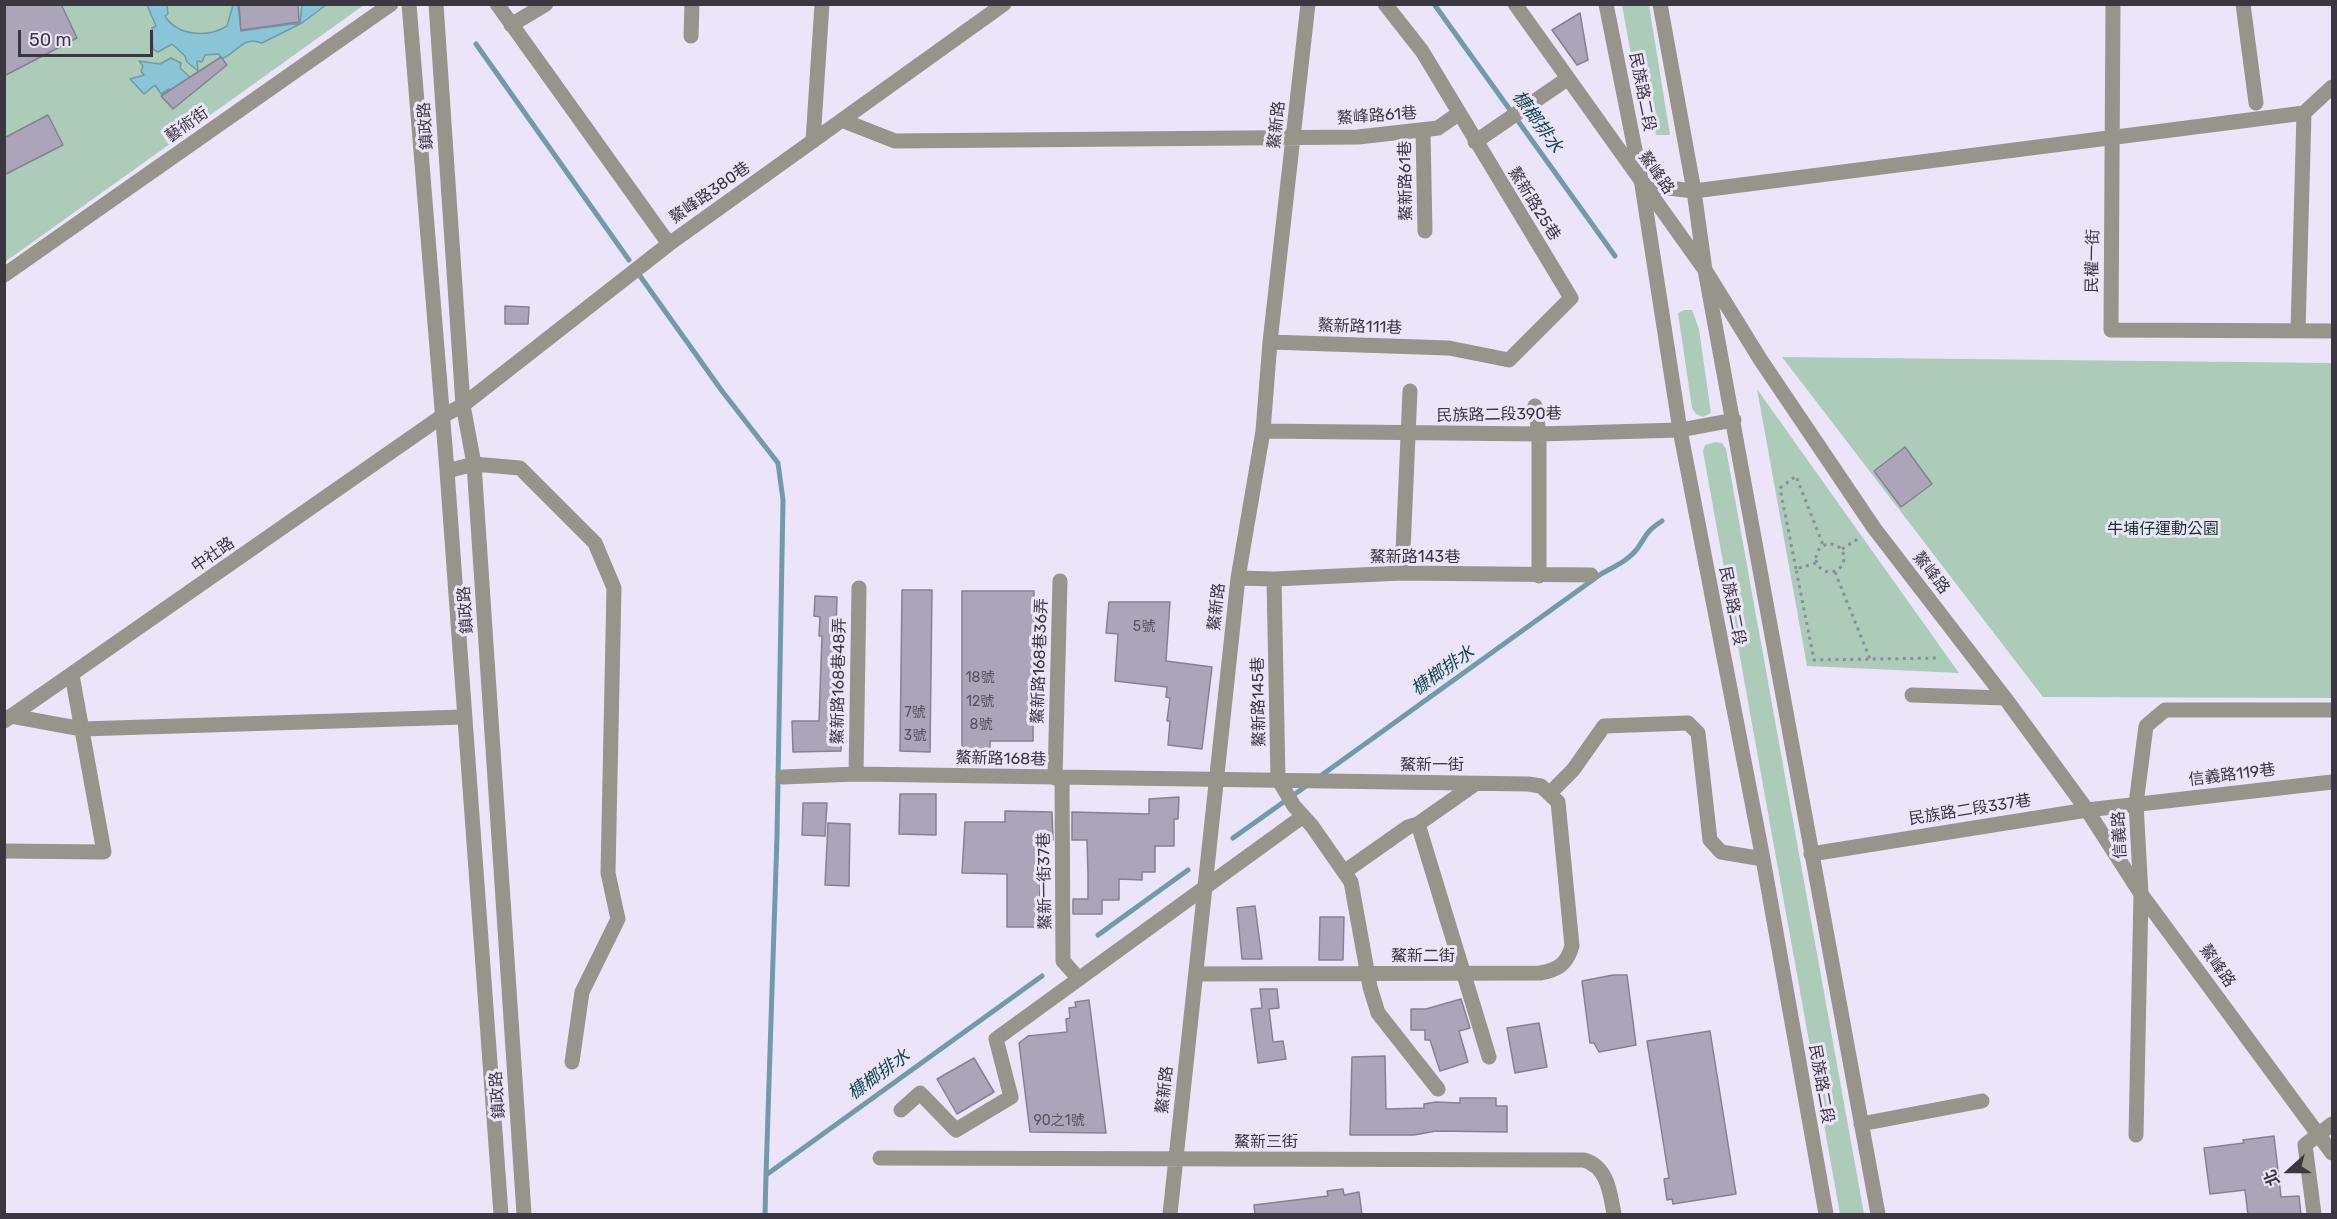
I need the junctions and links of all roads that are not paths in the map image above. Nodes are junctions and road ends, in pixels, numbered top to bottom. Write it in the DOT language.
graph roads {
  1 [pos="391,4"];
  2 [pos="409,4"];
  3 [pos="436,4"];
  4 [pos="497,4"];
  5 [pos="546,4"];
  6 [pos="692,4"];
  7 [pos="822,4"];
  8 [pos="1004,4"];
  9 [pos="1308,4"];
  10 [pos="1384,4"];
  11 [pos="1515,4"];
  12 [pos="1606,4"];
  13 [pos="1660,4"];
  14 [pos="2114,4"];
  15 [pos="2243,4"];
  16 [pos="511,25"];
  17 [pos="691,36"];
  18 [pos="1567,79"];
  19 [pos="2332,87"];
  20 [pos="2256,103"];
  21 [pos="2304,113"];
  22 [pos="1458,114"];
  23 [pos="844,121"];
  24 [pos="1423,131"];
  25 [pos="1294,136"];
  26 [pos="2112,136"];
  27 [pos="813,141"];
  28 [pos="1475,142"];
  29 [pos="1642,185"];
  30 [pos="1694,191"];
  31 [pos="1425,231"];
  32 [pos="669,244"];
  33 [pos="1705,270"];
  34 [pos="4,275"];
  35 [pos="2298,331"];
  36 [pos="2332,331"];
  37 [pos="1270,342"];
  38 [pos="1449,348"];
  39 [pos="1410,391"];
  40 [pos="463,405"];
  41 [pos="1535,406"];
  42 [pos="441,417"];
  43 [pos="1734,420"];
  44 [pos="1680,430"];
  45 [pos="1263,431"];
  46 [pos="1409,434"];
  47 [pos="1539,434"];
  48 [pos="474,464"];
  49 [pos="447,471"];
  50 [pos="1402,573"];
  51 [pos="1539,576"];
  52 [pos="1591,576"];
  53 [pos="1238,578"];
  54 [pos="1274,579"];
  55 [pos="1060,581"];
  56 [pos="859,588"];
  57 [pos="72,675"];
  58 [pos="1912,695"];
  59 [pos="2005,698"];
  60 [pos="2332,710"];
  61 [pos="463,717"];
  62 [pos="8,719"];
  63 [pos="82,729"];
  64 [pos="856,774"];
  65 [pos="783,777"];
  66 [pos="1058,778"];
  67 [pos="1217,780"];
  68 [pos="2332,782"];
  69 [pos="1285,783"];
  70 [pos="1475,784"];
  71 [pos="1550,793"];
  72 [pos="2136,804"];
  73 [pos="2087,810"];
  74 [pos="1298,811"];
  75 [pos="1418,824"];
  76 [pos="4,851"];
  77 [pos="1811,854"];
  78 [pos="1763,859"];
  79 [pos="1344,872"];
  80 [pos="1205,887"];
  81 [pos="2141,894"];
  82 [pos="1196,974"];
  83 [pos="1369,974"];
  84 [pos="1464,974"];
  85 [pos="1079,979"];
  86 [pos="1489,1058"];
  87 [pos="572,1062"];
  88 [pos="1438,1089"];
  89 [pos="1982,1101"];
  90 [pos="901,1110"];
  91 [pos="1861,1124"];
  92 [pos="2332,1124"];
  93 [pos="2318,1134"];
  94 [pos="2136,1135"];
  95 [pos="2332,1153"];
  96 [pos="880,1158"];
  97 [pos="1176,1159"];
  98 [pos="501,1215"];
  99 [pos="525,1215"];
  100 [pos="1170,1215"];
  101 [pos="1614,1215"];
  102 [pos="1826,1215"];
  103 [pos="1878,1215"];
  104 [pos="2314,1215"];
  1 -- 34 [label="street, 藝術街"];
  2 -- 42 [label="street, 鎮政路"];
  3 -- 40 [label="street, 鎮政路"];
  4 -- 16 [label="street"];
  5 -- 16 [label="street"];
  6 -- 17 [label="street"];
  7 -- 27 [label="street"];
  8 -- 23 [label="street, 鰲峰路380巷"];
  9 -- 25 [label="street, 鰲新路"];
  10 -- 22 [label="street, 鰲新路25巷"];
  11 -- 18 [label="street, 鰲峰路"];
  12 -- 29 [label="street, 民族路二段"];
  13 -- 30 [label="street, 民族路二段"];
  14 -- 26 [label="street, 民權一街"];
  15 -- 20 [label="street"];
  16 -- 32 [label="street"];
  18 -- 28 [label="street"];
  18 -- 29 [label="street, 鰲峰路"];
  19 -- 21 [label="street"];
  21 -- 26 [label="street"];
  21 -- 35 [label="street"];
  22 -- 24 [label="street, 鰲峰路61巷"];
  22 -- 28 [label="street, 鰲新路25巷"];
  23 -- 25 [label="street, 鰲峰路61巷"];
  23 -- 27 [label="street, 鰲峰路380巷"];
  24 -- 25 [label="street, 鰲峰路61巷"];
  24 -- 31 [label="street, 鰲新路61巷"];
  25 -- 37 [label="street, 鰲新路"];
  26 -- 30 [label="street"];
  26 -- 35 [label="street, 民權一街"];
  27 -- 32 [label="street, 鰲峰路380巷"];
  28 -- 38 [label="street, 鰲新路25巷"];
  29 -- 30 [label="street"];
  29 -- 33 [label="street, 鰲峰路"];
  29 -- 44 [label="street, 民族路二段"];
  30 -- 33 [label="street, 民族路二段"];
  32 -- 40 [label="street, 鰲峰路380巷"];
  33 -- 43 [label="street, 民族路二段"];
  33 -- 59 [label="street, 鰲峰路"];
  35 -- 36 [label="street, 民權一街"];
  37 -- 38 [label="street, 鰲新路111巷"];
  37 -- 45 [label="street, 鰲新路"];
  39 -- 46 [label="street"];
  40 -- 42 [label="street, 鰲峰路380巷"];
  40 -- 48 [label="street, 鎮政路"];
  41 -- 47 [label="street"];
  42 -- 49 [label="street, 鎮政路"];
  42 -- 57 [label="street, 中社路"];
  43 -- 44 [label="street, 民族路二段390巷"];
  43 -- 77 [label="street, 民族路二段"];
  44 -- 47 [label="street, 民族路二段390巷"];
  44 -- 78 [label="street, 民族路二段"];
  45 -- 46 [label="street, 民族路二段390巷"];
  45 -- 53 [label="street, 鰲新路"];
  46 -- 47 [label="street, 民族路二段390巷"];
  46 -- 50 [label="street"];
  47 -- 51 [label="street"];
  48 -- 49 [label="street"];
  48 -- 87 [label="street"];
  48 -- 99 [label="street, 鎮政路"];
  49 -- 61 [label="street, 鎮政路"];
  50 -- 51 [label="street, 鰲新路143巷"];
  50 -- 54 [label="street, 鰲新路143巷"];
  51 -- 52 [label="street, 鰲新路143巷"];
  53 -- 54 [label="street, 鰲新路143巷"];
  53 -- 67 [label="street, 鰲新路"];
  54 -- 69 [label="street, 鰲新路145巷"];
  55 -- 66 [label="street, 鰲新路168巷36弄"];
  56 -- 64 [label="street, 鰲新路168巷48弄"];
  57 -- 62 [label="street, 中社路"];
  57 -- 63 [label="street"];
  58 -- 59 [label="street"];
  59 -- 73 [label="street, 鰲峰路"];
  60 -- 72 [label="street, 信義路"];
  61 -- 63 [label="street"];
  61 -- 98 [label="street, 鎮政路"];
  62 -- 63 [label="street"];
  63 -- 76 [label="street"];
  64 -- 65 [label="street, 鰲新路168巷"];
  64 -- 66 [label="street, 鰲新路168巷"];
  66 -- 67 [label="street, 鰲新路168巷"];
  66 -- 85 [label="street, 鰲新一街37巷"];
  67 -- 69 [label="street, 鰲新一街"];
  67 -- 80 [label="street, 鰲新路"];
  68 -- 72 [label="street, 信義路119巷"];
  69 -- 70 [label="street, 鰲新一街"];
  69 -- 74 [label="street"];
  70 -- 71 [label="street, 鰲新一街"];
  70 -- 75 [label="street"];
  71 -- 78 [label="street"];
  71 -- 84 [label="street, 鰲新二街"];
  72 -- 73 [label="street, 民族路二段337巷"];
  72 -- 81 [label="street, 信義路"];
  73 -- 77 [label="street, 民族路二段337巷"];
  73 -- 81 [label="street, 鰲峰路"];
  74 -- 79 [label="street"];
  74 -- 80 [label="street"];
  75 -- 79 [label="street"];
  75 -- 84 [label="street"];
  77 -- 91 [label="street, 民族路二段"];
  78 -- 102 [label="street, 民族路二段"];
  79 -- 83 [label="street"];
  80 -- 82 [label="street, 鰲新路"];
  80 -- 85 [label="street"];
  81 -- 93 [label="street, 鰲峰路"];
  81 -- 94 [label="street, 信義路"];
  82 -- 83 [label="street, 鰲新二街"];
  82 -- 97 [label="street, 鰲新路"];
  83 -- 84 [label="street, 鰲新二街"];
  83 -- 88 [label="street"];
  84 -- 86 [label="street"];
  85 -- 90 [label="street"];
  89 -- 91 [label="street"];
  91 -- 103 [label="street, 民族路二段"];
  92 -- 93 [label="street"];
  93 -- 95 [label="street, 鰲峰路"];
  93 -- 104 [label="street"];
  96 -- 97 [label="street, 鰲新三街"];
  97 -- 100 [label="street, 鰲新路"];
  97 -- 101 [label="street, 鰲新三街"];
}
